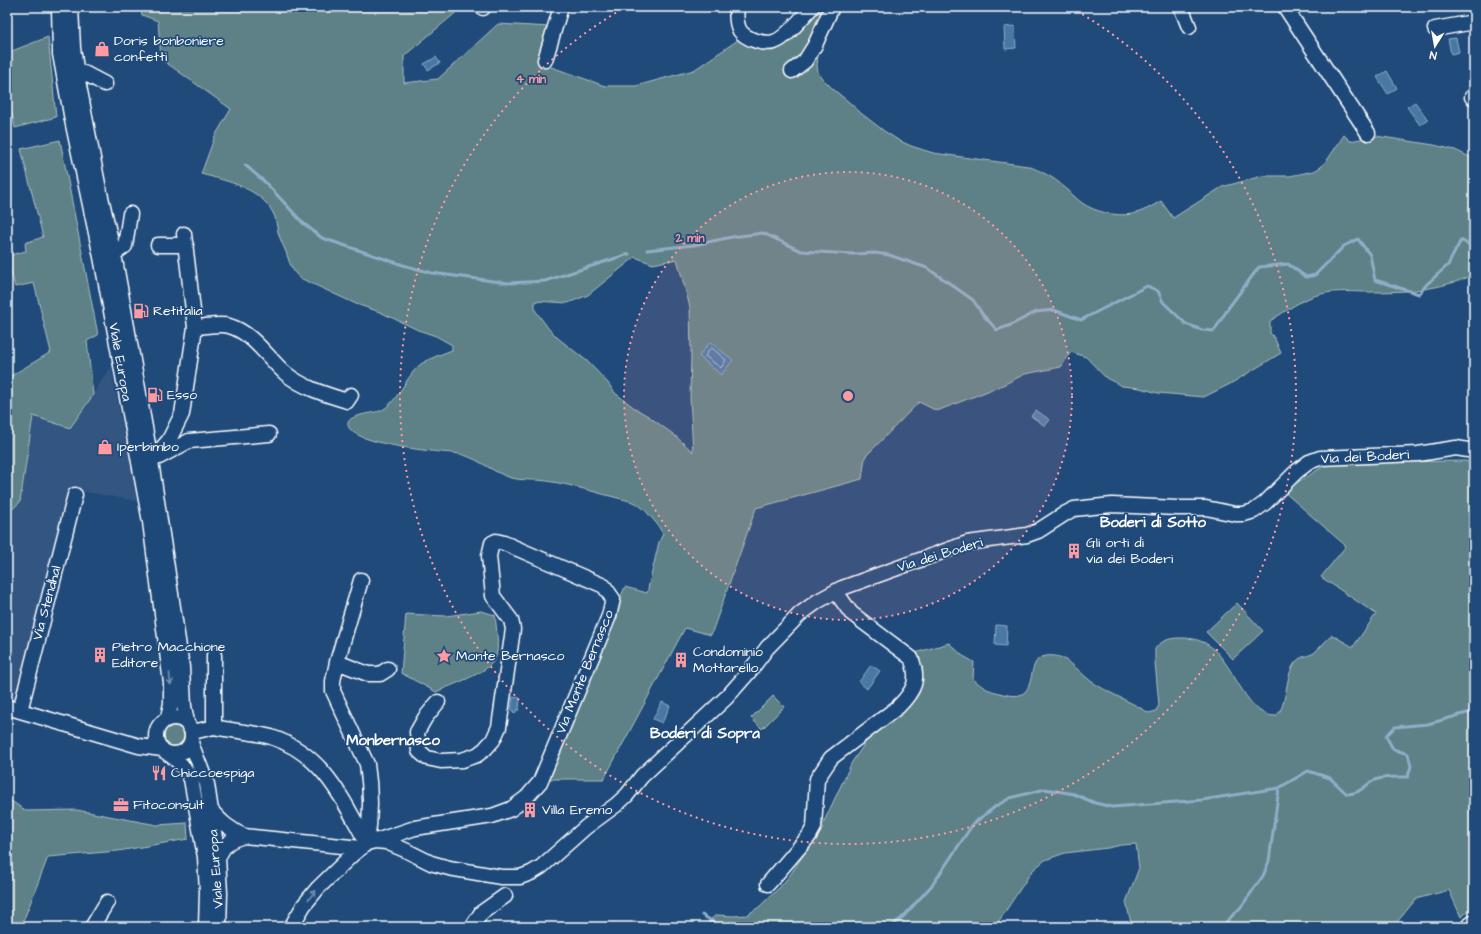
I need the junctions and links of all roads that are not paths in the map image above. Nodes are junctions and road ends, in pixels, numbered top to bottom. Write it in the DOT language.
graph roads {
  1 [pos="58,7"];
  2 [pos="72,7"];
  3 [pos="561,7"];
  4 [pos="737,7"];
  5 [pos="812,7"];
  6 [pos="832,7"];
  7 [pos="1181,7"];
  8 [pos="1285,7"];
  9 [pos="1474,22"];
  10 [pos="1189,27"];
  11 [pos="1435,29"];
  12 [pos="545,60"];
  13 [pos="792,71"];
  14 [pos="76,75"];
  15 [pos="105,84"];
  16 [pos="1368,133"];
  17 [pos="130,214"];
  18 [pos="158,245"];
  19 [pos="114,254"];
  20 [pos="195,327"];
  21 [pos="351,395"];
  22 [pos="269,434"];
  23 [pos="1474,451"];
  24 [pos="151,461"];
  25 [pos="76,495"];
  26 [pos="361,580"];
  27 [pos="836,592"];
  28 [pos="214,655"];
  29 [pos="337,662"];
  30 [pos="388,669"];
  31 [pos="438,702"];
  32 [pos="13,709"];
  33 [pos="168,718"];
  34 [pos="214,728"];
  35 [pos="190,732"];
  36 [pos="156,734"];
  37 [pos="128,742"];
  38 [pos="164,751"];
  39 [pos="210,809"];
  40 [pos="244,836"];
  41 [pos="368,844"];
  42 [pos="218,858"];
  43 [pos="768,884"];
  44 [pos="505,896"];
  45 [pos="107,902"];
  46 [pos="1474,922"];
  47 [pos="92,927"];
  48 [pos="206,927"];
  49 [pos="219,927"];
  50 [pos="290,927"];
  51 [pos="472,927"];
  52 [pos="1466,927"];
  1 -- 33 [label="street, Viale Europa, one-way"];
  2 -- 14 [label="street, Viale Europa"];
  3 -- 12 [label="street"];
  4 -- 5 [label="street"];
  6 -- 13 [label="street"];
  7 -- 10 [label="street"];
  8 -- 16 [label="street"];
  9 -- 11 [label="street"];
  14 -- 15 [label="street"];
  14 -- 19 [label="street, Viale Europa"];
  17 -- 19 [label="street"];
  18 -- 20 [label="street"];
  19 -- 24 [label="street, Viale Europa"];
  20 -- 21 [label="street"];
  20 -- 24 [label="street"];
  22 -- 24 [label="street"];
  23 -- 27 [label="street, Via dei Boderi"];
  24 -- 35 [label="street, Viale Europa"];
  25 -- 32 [label="street, Via Stendhal"];
  26 -- 29 [label="street"];
  27 -- 41 [label="street, Via dei Boderi"];
  27 -- 43 [label="street"];
  28 -- 34 [label="street"];
  29 -- 30 [label="street"];
  29 -- 41 [label="street"];
  31 -- 41 [label="street, Via Monte Bernasco"];
  32 -- 37 [label="street"];
  33 -- 35 [label="street"];
  33 -- 36 [label="street, Viale Europa"];
  34 -- 35 [label="street"];
  34 -- 41 [label="street"];
  35 -- 38 [label="street"];
  35 -- 39 [label="street, Viale Europa"];
  36 -- 37 [label="street"];
  36 -- 38 [label="street, Viale Europa"];
  37 -- 38 [label="street"];
  38 -- 48 [label="street, Viale Europa"];
  39 -- 40 [label="street, Via Monte Bernasco"];
  39 -- 42 [label="street, Viale Europa"];
  40 -- 41 [label="street, Via Monte Bernasco"];
  40 -- 42 [label="street, Via Monte Bernasco"];
  50 -- 41 [label="street, one-way"];
  42 -- 49 [label="street, Viale Europa"];
  44 -- 51 [label="street"];
  45 -- 47 [label="street"];
  46 -- 52 [label="street"];
}
